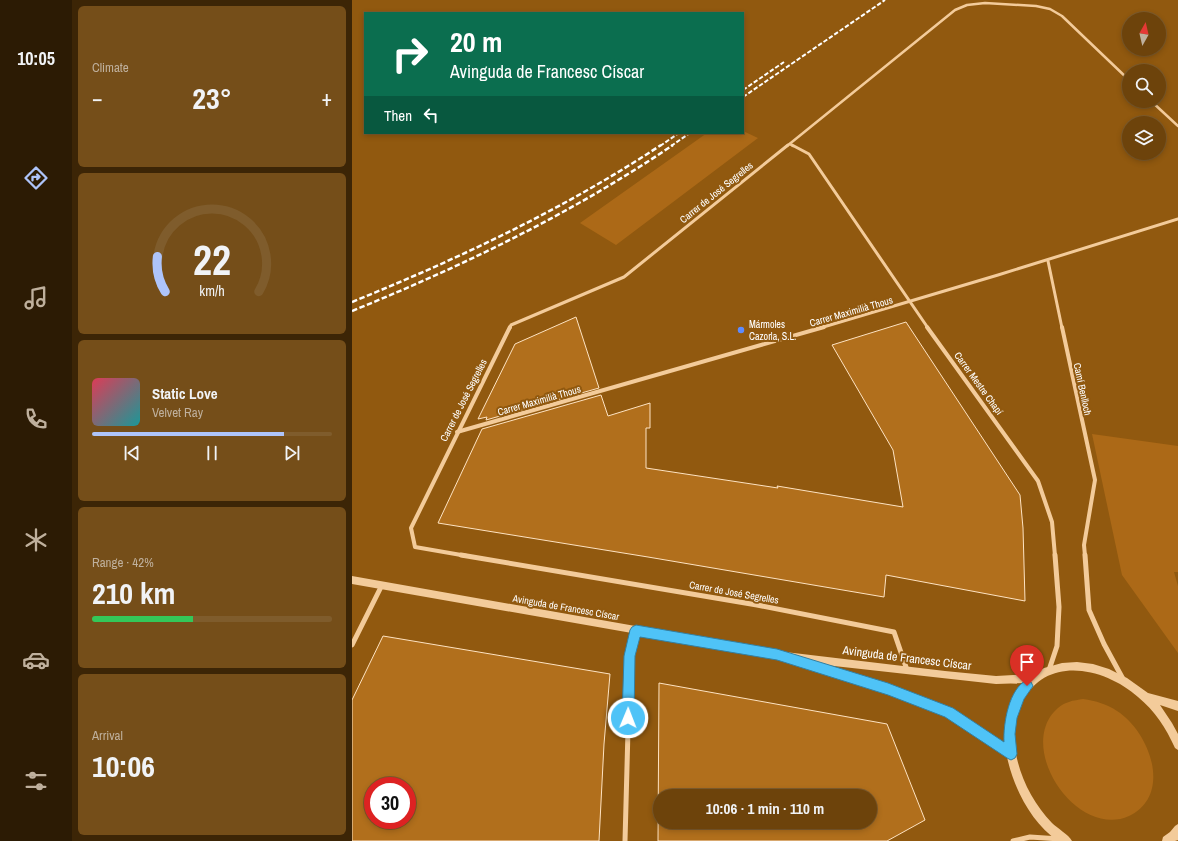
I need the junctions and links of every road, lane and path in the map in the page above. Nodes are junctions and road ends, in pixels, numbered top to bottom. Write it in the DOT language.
graph roads {
  1 [pos="1122,73"];
  2 [pos="1159,108"];
  3 [pos="1178,126"];
  4 [pos="790,144"];
  5 [pos="1178,219"];
  6 [pos="1048,261"];
  7 [pos="910,303"];
  8 [pos="457,432"];
  9 [pos="352,580"];
  10 [pos="382,585"];
  11 [pos="636,630"];
  12 [pos="352,645"];
  13 [pos="777,655"];
  14 [pos="907,670"];
  15 [pos="1049,670"];
  16 [pos="1035,678"];
  17 [pos="1125,681"];
  18 [pos="1145,697"];
  19 [pos="1178,706"];
  20 [pos="1178,745"];
  21 [pos="1011,754"];
  22 [pos="1178,829"];
  23 [pos="1065,840"];
  24 [pos="625,841"];
  25 [pos="1013,841"];
  26 [pos="1167,841"];
  1 -- 4 [label="street, Carrer de José Segrelles"];
  2 -- 3 [label="street"];
  4 -- 7 [label="street, Carrer Mestre Chapí"];
  4 -- 8 [label="street, Carrer de José Segrelles"];
  5 -- 6 [label="street, Carrer Maximilià Thous"];
  6 -- 7 [label="street, Carrer Maximilià Thous"];
  6 -- 17 [label="street, Camí Benlloch"];
  7 -- 8 [label="street, Carrer Maximilià Thous"];
  7 -- 15 [label="street, Carrer Mestre Chapí"];
  8 -- 14 [label="street, Carrer de José Segrelles"];
  9 -- 10 [label="street, Avinguda de Francesc Císcar"];
  10 -- 11 [label="street, Avinguda de Francesc Císcar"];
  10 -- 12 [label="street"];
  11 -- 13 [label="street, Avinguda de Francesc Císcar"];
  11 -- 24 [label="street"];
  13 -- 14 [label="street, Avinguda de Francesc Císcar"];
  13 -- 21 [label="street, Avinguda de Francesc Císcar"];
  14 -- 16 [label="street, Avinguda de Francesc Císcar"];
  15 -- 16 [label="street"];
  15 -- 17 [label="street"];
  16 -- 21 [label="street"];
  17 -- 18 [label="street"];
  18 -- 19 [label="street"];
  18 -- 20 [label="street"];
  21 -- 23 [label="street"];
  22 -- 26 [label="street"];
  23 -- 25 [label="street"];
}
